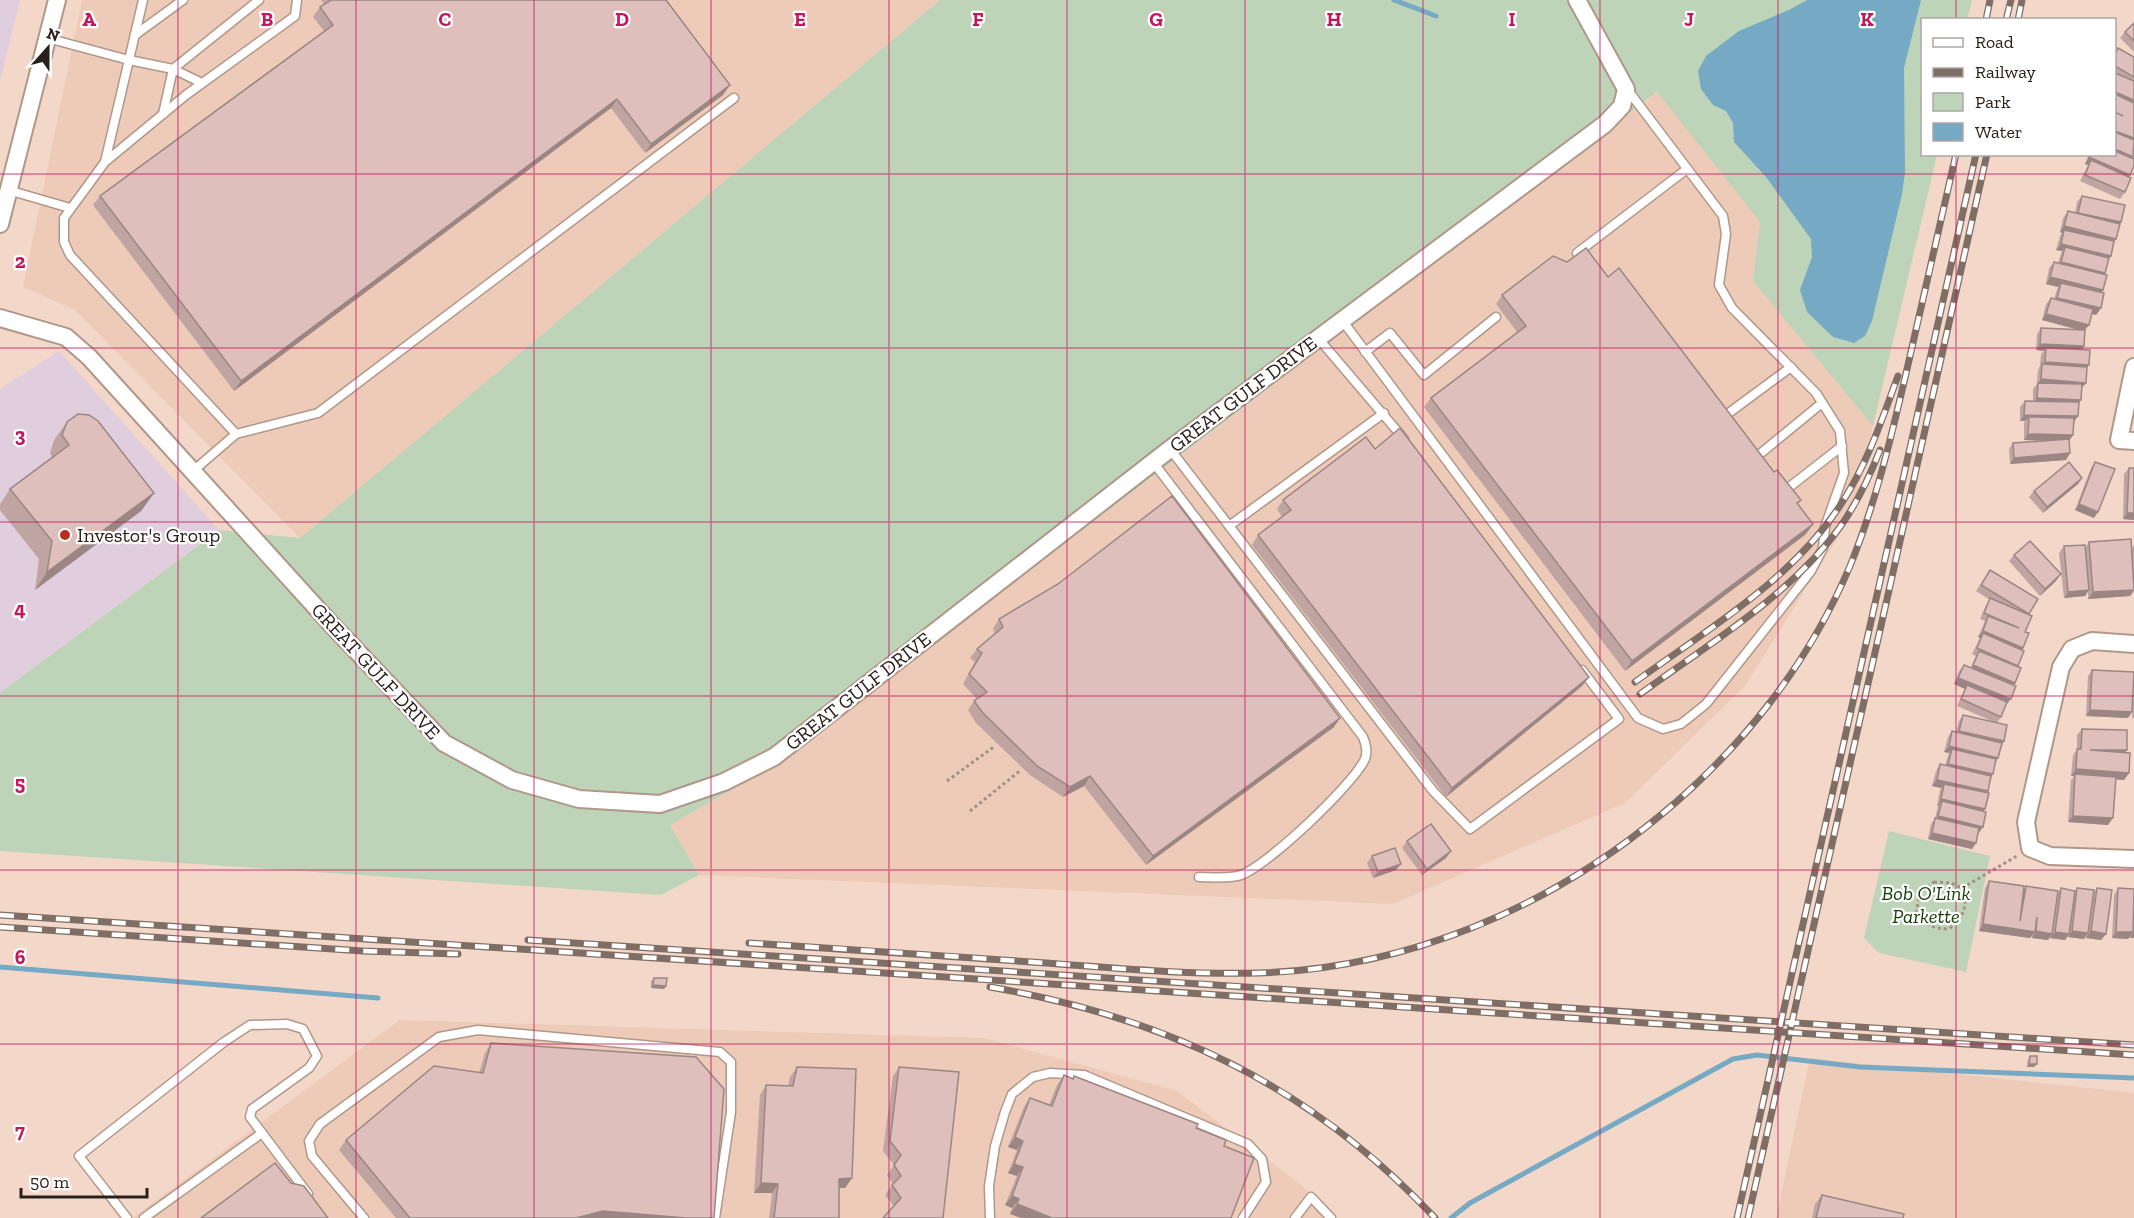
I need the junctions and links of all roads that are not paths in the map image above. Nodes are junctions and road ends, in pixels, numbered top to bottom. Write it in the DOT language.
graph roads {
  1 [pos="57,0"];
  2 [pos="143,0"];
  3 [pos="183,0"];
  4 [pos="259,0"];
  5 [pos="297,0"];
  6 [pos="1576,0"];
  7 [pos="135,35"];
  8 [pos="47,38"];
  9 [pos="129,60"];
  10 [pos="174,69"];
  11 [pos="202,83"];
  12 [pos="1626,89"];
  13 [pos="734,98"];
  14 [pos="163,114"];
  15 [pos="105,162"];
  16 [pos="1687,169"];
  17 [pos="7,190"];
  18 [pos="70,208"];
  19 [pos="0,224"];
  20 [pos="1577,253"];
  21 [pos="1496,317"];
  22 [pos="0,318"];
  23 [pos="1342,320"];
  24 [pos="1318,338"];
  25 [pos="1365,352"];
  26 [pos="2134,367"];
  27 [pos="1791,368"];
  28 [pos="1822,403"];
  29 [pos="1384,413"];
  30 [pos="1722,418"];
  31 [pos="236,434"];
  32 [pos="2134,441"];
  33 [pos="1842,446"];
  34 [pos="1170,449"];
  35 [pos="1413,450"];
  36 [pos="1755,458"];
  37 [pos="1153,462"];
  38 [pos="193,471"];
  39 [pos="1784,492"];
  40 [pos="1228,526"];
  41 [pos="2134,644"];
  42 [pos="1572,658"];
  43 [pos="2134,859"];
  44 [pos="1199,877"];
  45 [pos="262,1133"];
  46 [pos="311,1199"];
  47 [pos="127,1218"];
  48 [pos="144,1218"];
  49 [pos="364,1218"];
  50 [pos="715,1218"];
  51 [pos="990,1218"];
  52 [pos="1243,1218"];
  53 [pos="1295,1218"];
  54 [pos="1331,1218"];
  1 -- 8 [label="street"];
  2 -- 7 [label="lane"];
  3 -- 7 [label="lane"];
  4 -- 10 [label="lane"];
  5 -- 11 [label="lane"];
  6 -- 12 [label="street"];
  7 -- 9 [label="lane"];
  8 -- 9 [label="lane"];
  8 -- 17 [label="street"];
  9 -- 10 [label="lane"];
  9 -- 15 [label="lane"];
  10 -- 11 [label="lane"];
  10 -- 14 [label="lane"];
  11 -- 14 [label="lane"];
  12 -- 16 [label="lane"];
  12 -- 23 [label="street, GREAT GULF DRIVE"];
  13 -- 31 [label="lane"];
  14 -- 15 [label="lane"];
  15 -- 18 [label="lane"];
  16 -- 20 [label="lane"];
  16 -- 27 [label="lane"];
  17 -- 18 [label="lane"];
  17 -- 19 [label="street"];
  18 -- 31 [label="lane"];
  21 -- 25 [label="lane"];
  22 -- 38 [label="street, GREAT GULF DRIVE"];
  23 -- 24 [label="street, GREAT GULF DRIVE"];
  23 -- 25 [label="lane"];
  24 -- 29 [label="lane"];
  24 -- 34 [label="street, GREAT GULF DRIVE"];
  25 -- 33 [label="lane"];
  26 -- 32 [label="street"];
  27 -- 28 [label="lane"];
  27 -- 30 [label="lane"];
  28 -- 33 [label="lane"];
  28 -- 36 [label="lane"];
  29 -- 35 [label="lane"];
  29 -- 40 [label="lane"];
  31 -- 38 [label="lane"];
  33 -- 39 [label="lane"];
  34 -- 37 [label="street, GREAT GULF DRIVE"];
  34 -- 40 [label="lane"];
  37 -- 38 [label="street, GREAT GULF DRIVE"];
  37 -- 44 [label="lane"];
  40 -- 42 [label="lane"];
  41 -- 43 [label="street"];
  45 -- 46 [label="lane"];
  45 -- 47 [label="lane"];
  45 -- 48 [label="lane"];
  49 -- 50 [label="lane"];
  51 -- 52 [label="lane"];
  53 -- 54 [label="lane"];
}
